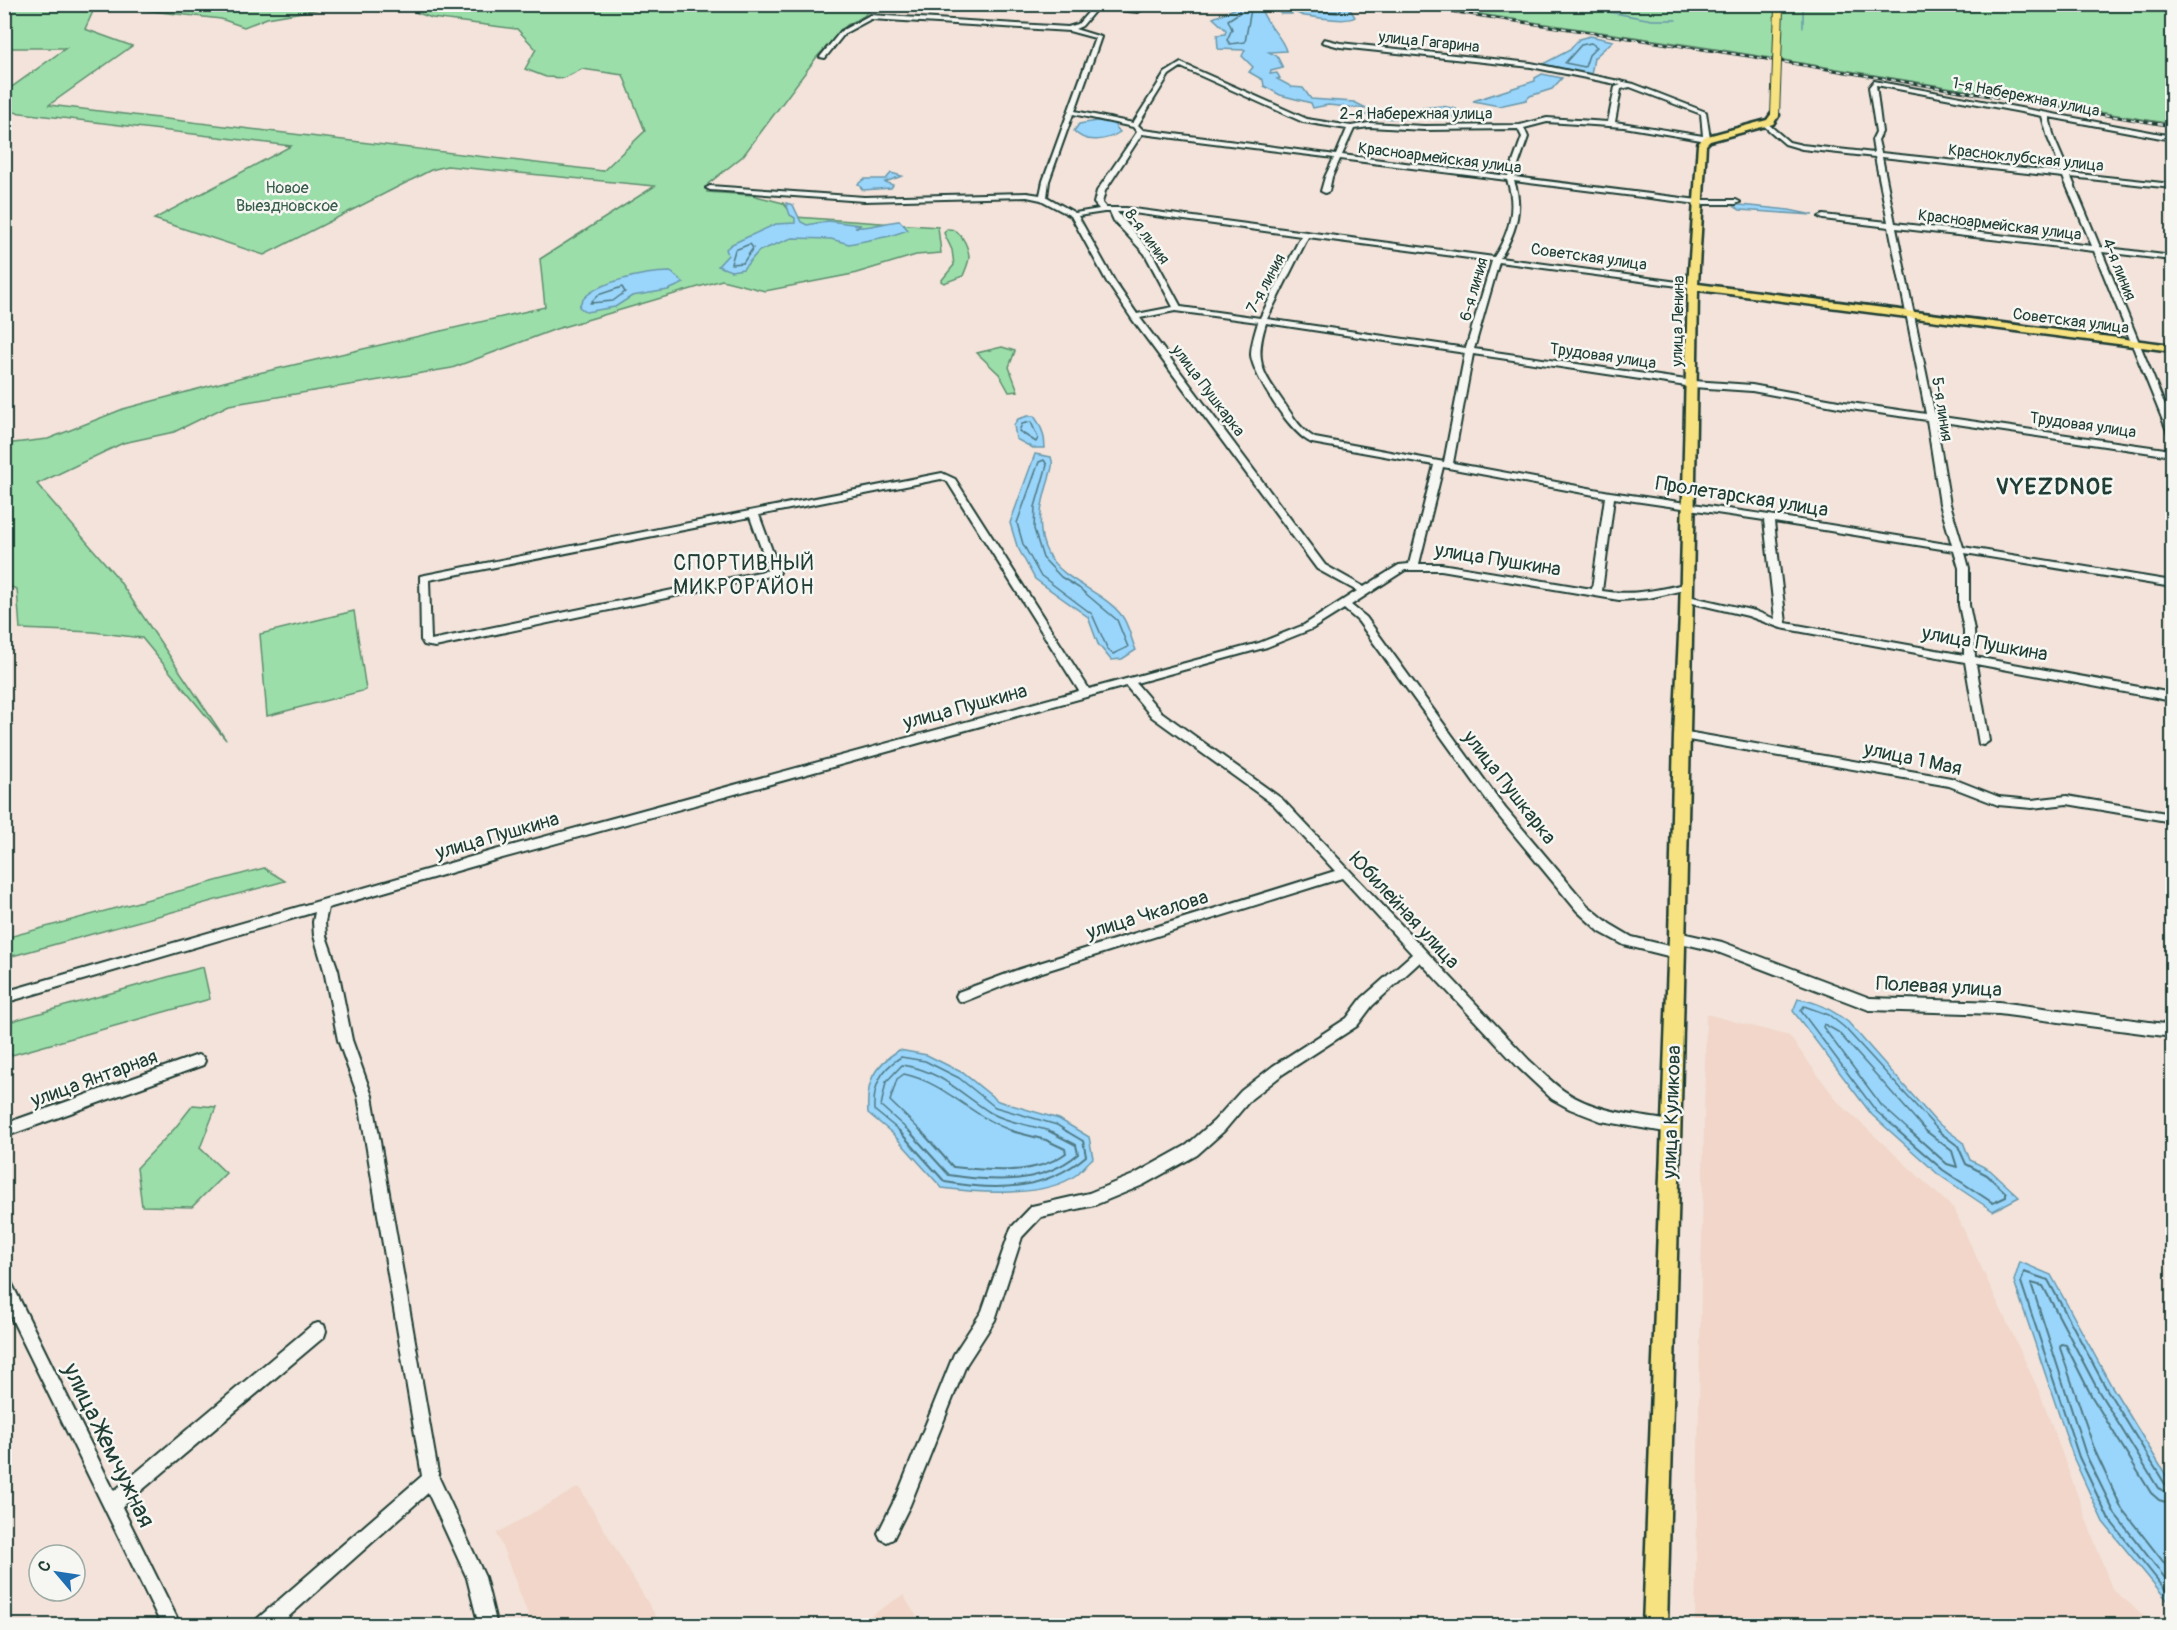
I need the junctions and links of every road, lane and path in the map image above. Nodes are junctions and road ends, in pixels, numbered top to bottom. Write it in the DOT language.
graph roads {
  1 [pos="1071,4"];
  2 [pos="1095,7"];
  3 [pos="1779,7"];
  4 [pos="1138,10"];
  5 [pos="1069,29"];
  6 [pos="1324,41"];
  7 [pos="823,57"];
  8 [pos="1181,66"];
  9 [pos="1874,83"];
  10 [pos="1628,85"];
  11 [pos="1071,112"];
  12 [pos="2045,114"];
  13 [pos="1099,117"];
  14 [pos="1068,121"];
  15 [pos="1611,124"];
  16 [pos="1765,124"];
  17 [pos="1520,127"];
  18 [pos="1351,128"];
  19 [pos="1137,129"];
  20 [pos="2172,138"];
  21 [pos="1707,139"];
  22 [pos="1878,155"];
  23 [pos="1340,158"];
  24 [pos="2066,175"];
  25 [pos="1510,179"];
  26 [pos="2172,186"];
  27 [pos="710,188"];
  28 [pos="1324,191"];
  29 [pos="1043,198"];
  30 [pos="1698,202"];
  31 [pos="1736,202"];
  32 [pos="1108,210"];
  33 [pos="1074,215"];
  34 [pos="1823,217"];
  35 [pos="1893,225"];
  36 [pos="1305,234"];
  37 [pos="2096,250"];
  38 [pos="2172,258"];
  39 [pos="1496,259"];
  40 [pos="1693,286"];
  41 [pos="1178,309"];
  42 [pos="1908,314"];
  43 [pos="1135,316"];
  44 [pos="1262,320"];
  45 [pos="2134,343"];
  46 [pos="2172,348"];
  47 [pos="1472,350"];
  48 [pos="1693,384"];
  49 [pos="1931,418"];
  50 [pos="2172,434"];
  51 [pos="1307,438"];
  52 [pos="2172,453"];
  53 [pos="1444,464"];
  54 [pos="1610,495"];
  55 [pos="1690,507"];
  56 [pos="753,512"];
  57 [pos="1769,518"];
  58 [pos="1960,550"];
  59 [pos="1413,566"];
  60 [pos="2172,584"];
  61 [pos="1362,590"];
  62 [pos="1688,593"];
  63 [pos="1596,594"];
  64 [pos="1345,605"];
  65 [pos="1781,625"];
  66 [pos="1970,660"];
  67 [pos="1129,681"];
  68 [pos="1086,693"];
  69 [pos="2172,697"];
  70 [pos="1681,735"];
  71 [pos="1983,741"];
  72 [pos="2172,818"];
  73 [pos="1344,873"];
  74 [pos="323,904"];
  75 [pos="1677,945"];
  76 [pos="1420,955"];
  77 [pos="963,996"];
  78 [pos="4,998"];
  79 [pos="2172,1031"];
  80 [pos="198,1061"];
  81 [pos="1671,1126"];
  82 [pos="4,1131"];
  83 [pos="4,1285"];
  84 [pos="318,1331"];
  85 [pos="431,1479"];
  86 [pos="112,1504"];
  87 [pos="887,1533"];
  88 [pos="172,1626"];
  89 [pos="264,1626"];
  90 [pos="488,1626"];
  91 [pos="1654,1626"];
  1 -- 2 [label="street"];
  2 -- 4 [label="street"];
  2 -- 5 [label="street"];
  3 -- 16 [label="main road, bridge"];
  5 -- 7 [label="street"];
  5 -- 11 [label="street"];
  6 -- 10 [label="street, улица Гагарина"];
  8 -- 18 [label="street, 2-я Набережная улица"];
  8 -- 19 [label="street, 8-я линия"];
  9 -- 12 [label="street, 1-я Набережная улица"];
  9 -- 22 [label="street, 5-я линия"];
  10 -- 15 [label="street"];
  10 -- 21 [label="street, улица Гагарина"];
  11 -- 13 [label="street, Красноармейская улица"];
  11 -- 14 [label="street"];
  12 -- 20 [label="street, 1-я Набережная улица"];
  12 -- 24 [label="street, 4-я линия"];
  13 -- 14 [label="street"];
  13 -- 19 [label="street, Красноармейская улица"];
  14 -- 29 [label="street"];
  15 -- 17 [label="street, 2-я Набережная улица"];
  15 -- 21 [label="street, 2-я Набережная улица"];
  16 -- 21 [label="main road"];
  16 -- 22 [label="street, Красноклубская улица"];
  17 -- 18 [label="street, 2-я Набережная улица"];
  17 -- 25 [label="street, 6-я линия"];
  18 -- 23 [label="street"];
  19 -- 23 [label="street, Красноармейская улица"];
  19 -- 32 [label="street, 8-я линия"];
  21 -- 30 [label="main road, улица Ленина"];
  22 -- 24 [label="street, Красноклубская улица"];
  22 -- 35 [label="street, 5-я линия"];
  23 -- 25 [label="street, Красноармейская улица"];
  23 -- 28 [label="street"];
  24 -- 26 [label="street, Красноклубская улица"];
  24 -- 37 [label="street, 4-я линия"];
  25 -- 30 [label="street, Красноармейская улица"];
  25 -- 39 [label="street, 6-я линия"];
  27 -- 29 [label="street"];
  29 -- 33 [label="street"];
  30 -- 31 [label="street, Красноармейская улица"];
  30 -- 40 [label="main road, улица Ленина"];
  32 -- 33 [label="street, Советская улица"];
  32 -- 36 [label="street, Советская улица"];
  32 -- 41 [label="street, 8-я линия"];
  33 -- 43 [label="street, улица Пушкарка"];
  34 -- 35 [label="street, Красноармейская улица"];
  35 -- 37 [label="street, Красноармейская улица"];
  35 -- 42 [label="street, 5-я линия"];
  36 -- 39 [label="street, Советская улица"];
  36 -- 44 [label="street, 7-я линия"];
  37 -- 38 [label="street, Красноармейская улица"];
  37 -- 45 [label="street, 4-я линия"];
  39 -- 40 [label="street, Советская улица"];
  39 -- 47 [label="street, 6-я линия"];
  40 -- 42 [label="main road, Советская улица"];
  40 -- 48 [label="main road, улица Ленина"];
  41 -- 43 [label="street, Трудовая улица"];
  41 -- 44 [label="street, Трудовая улица"];
  42 -- 45 [label="main road, Советская улица"];
  42 -- 49 [label="street, 5-я линия"];
  43 -- 61 [label="street, улица Пушкарка"];
  44 -- 47 [label="street, Трудовая улица"];
  44 -- 51 [label="street, 7-я линия"];
  45 -- 46 [label="main road, Советская улица"];
  45 -- 50 [label="street, 4-я линия"];
  47 -- 48 [label="street, Трудовая улица"];
  47 -- 53 [label="street, 6-я линия"];
  48 -- 49 [label="street, Трудовая улица"];
  48 -- 55 [label="main road, улица Ленина"];
  49 -- 52 [label="street, Трудовая улица"];
  49 -- 58 [label="street, 5-я линия"];
  51 -- 53 [label="street, Пролетарская улица"];
  53 -- 54 [label="street, Пролетарская улица"];
  53 -- 59 [label="street, 6-я линия"];
  54 -- 55 [label="street, Пролетарская улица"];
  54 -- 63 [label="street"];
  55 -- 57 [label="street, Пролетарская улица"];
  55 -- 62 [label="main road, улица Ленина"];
  56 -- 56 [label="street"];
  56 -- 68 [label="street"];
  57 -- 58 [label="street, Пролетарская улица"];
  57 -- 65 [label="street"];
  58 -- 60 [label="street, Пролетарская улица"];
  58 -- 66 [label="street, 5-я линия"];
  59 -- 61 [label="street, улица Пушкина"];
  59 -- 63 [label="street, улица Пушкина"];
  61 -- 64 [label="street, улица Пушкина"];
  62 -- 63 [label="street, улица Пушкина"];
  62 -- 65 [label="street, улица Пушкина"];
  62 -- 70 [label="main road, улица Куликова"];
  64 -- 67 [label="street, улица Пушкина"];
  64 -- 75 [label="street, улица Пушкарка"];
  65 -- 66 [label="street, улица Пушкина"];
  66 -- 69 [label="street, улица Пушкина"];
  66 -- 71 [label="street, 5-я линия"];
  67 -- 68 [label="street, улица Пушкина"];
  67 -- 73 [label="street, Юбилейная улица"];
  68 -- 74 [label="street, улица Пушкина"];
  70 -- 72 [label="street, улица 1 Мая"];
  70 -- 75 [label="main road, улица Куликова"];
  73 -- 76 [label="street, Юбилейная улица"];
  73 -- 77 [label="street, улица Чкалова"];
  74 -- 78 [label="street, улица Пушкина"];
  74 -- 85 [label="street"];
  75 -- 79 [label="street, Полевая улица"];
  75 -- 81 [label="main road, улица Куликова"];
  76 -- 81 [label="street, Юбилейная улица"];
  76 -- 87 [label="street"];
  80 -- 82 [label="street, улица Янтарная"];
  81 -- 91 [label="main road, улица Куликова"];
  83 -- 86 [label="street, улица Жемчужная"];
  84 -- 86 [label="street"];
  85 -- 89 [label="street"];
  85 -- 90 [label="street"];
  86 -- 88 [label="street, улица Жемчужная"];
}
